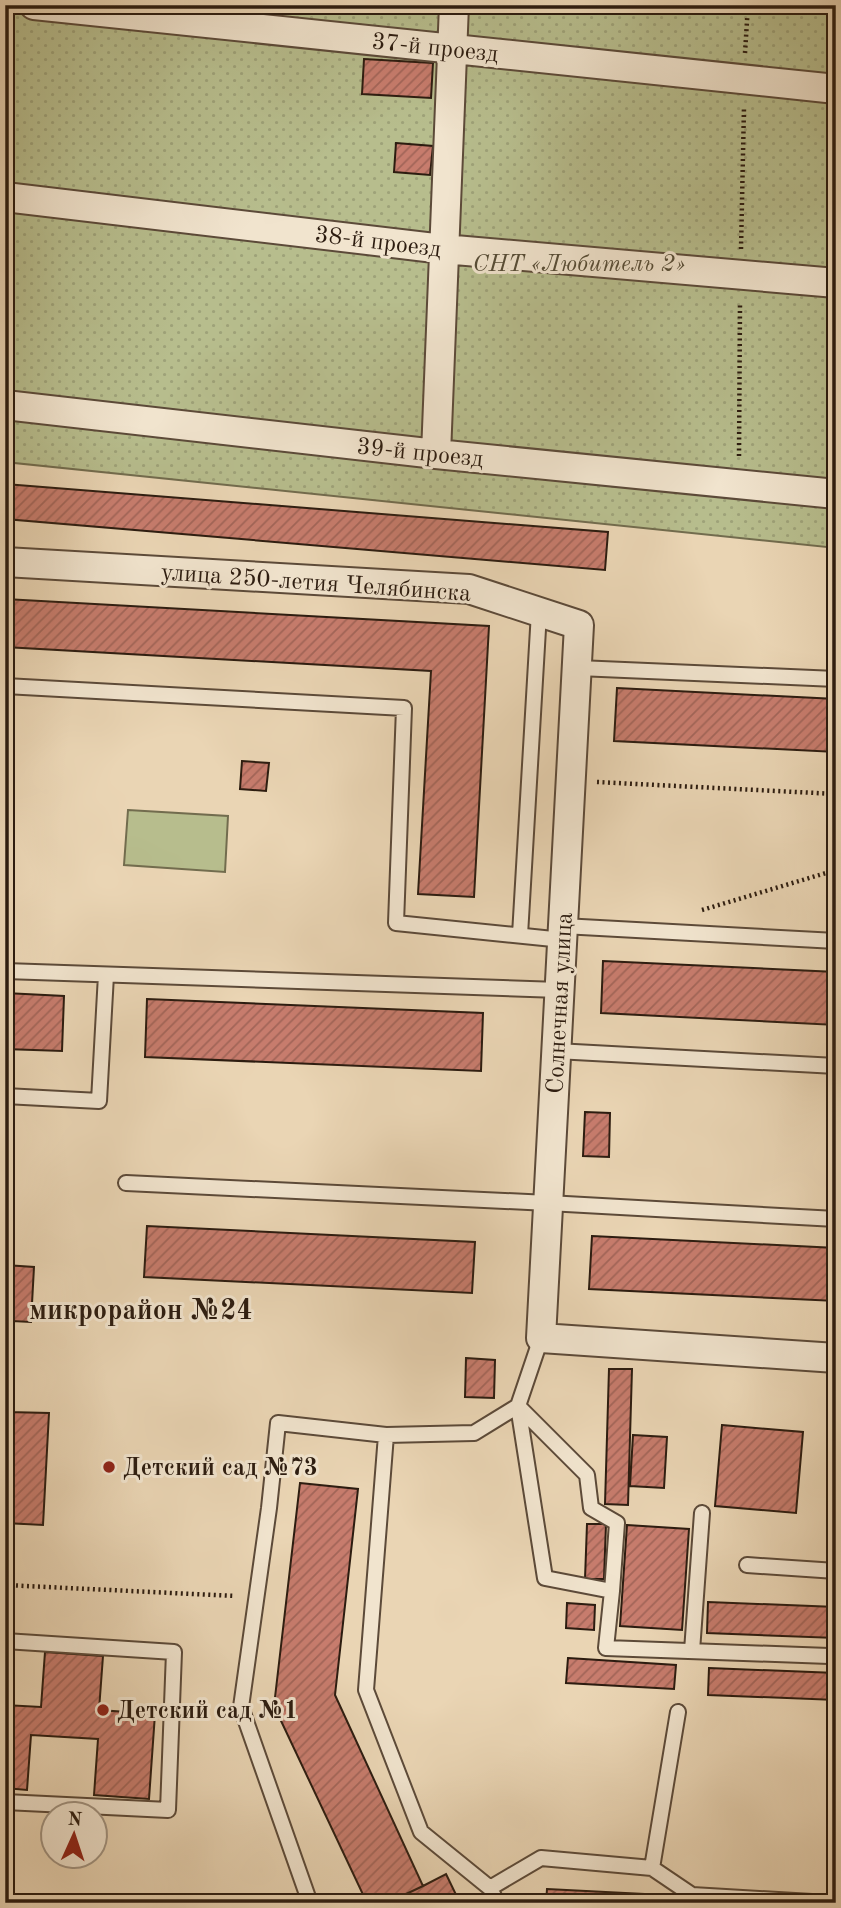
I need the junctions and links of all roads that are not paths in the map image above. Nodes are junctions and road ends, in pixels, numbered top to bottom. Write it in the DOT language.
graph roads {
  1 [pos="34,5"];
  2 [pos="454,5"];
  3 [pos="454,48"];
  4 [pos="836,89"];
  5 [pos="5,197"];
  6 [pos="443,249"];
  7 [pos="836,283"];
  8 [pos="5,405"];
  9 [pos="436,454"];
  10 [pos="836,494"];
  11 [pos="5,562"];
  12 [pos="538,612"];
  13 [pos="578,668"];
  14 [pos="836,679"];
  15 [pos="5,686"];
  16 [pos="563,933"];
  17 [pos="520,935"];
  18 [pos="836,941"];
  19 [pos="5,971"];
  20 [pos="106,975"];
  21 [pos="559,990"];
  22 [pos="556,1051"];
  23 [pos="836,1066"];
  24 [pos="5,1096"];
  25 [pos="126,1183"];
  26 [pos="548,1203"];
  27 [pos="836,1219"];
  28 [pos="541,1338"];
  29 [pos="836,1358"];
  30 [pos="518,1406"];
  31 [pos="386,1435"];
  32 [pos="702,1513"];
  33 [pos="747,1565"];
  34 [pos="836,1570"];
  35 [pos="612,1591"];
  36 [pos="5,1641"];
  37 [pos="692,1651"];
  38 [pos="829,1656"];
  39 [pos="678,1712"];
  40 [pos="5,1802"];
  41 [pos="652,1868"];
  42 [pos="490,1888"];
  43 [pos="310,1903"];
  44 [pos="497,1903"];
  45 [pos="828,1903"];
  1 -- 3 [label="street, 37-й проезд"];
  2 -- 3 [label="street"];
  3 -- 4 [label="street, 37-й проезд"];
  3 -- 6 [label="street"];
  5 -- 6 [label="street, 38-й проезд"];
  6 -- 7 [label="street, 38-й проезд"];
  6 -- 9 [label="street"];
  8 -- 9 [label="street, 39-й проезд"];
  9 -- 10 [label="street, 39-й проезд"];
  11 -- 12 [label="street, улица 250-летия Челябинска"];
  12 -- 13 [label="street, улица 250-летия Челябинска"];
  12 -- 17 [label="lane"];
  13 -- 14 [label="lane"];
  13 -- 16 [label="street, Солнечная улица"];
  15 -- 17 [label="lane"];
  16 -- 17 [label="lane"];
  16 -- 18 [label="lane"];
  16 -- 21 [label="street, Солнечная улица"];
  19 -- 20 [label="lane"];
  20 -- 21 [label="lane"];
  20 -- 24 [label="lane"];
  21 -- 22 [label="street, Солнечная улица"];
  22 -- 23 [label="lane"];
  22 -- 26 [label="street, Солнечная улица"];
  25 -- 26 [label="lane"];
  26 -- 27 [label="lane"];
  26 -- 28 [label="street, Солнечная улица"];
  28 -- 29 [label="street"];
  28 -- 30 [label="lane"];
  30 -- 31 [label="lane"];
  30 -- 35 [label="lane"];
  30 -- 35 [label="lane"];
  31 -- 42 [label="lane"];
  31 -- 43 [label="lane"];
  32 -- 37 [label="lane"];
  33 -- 34 [label="lane"];
  35 -- 37 [label="lane"];
  36 -- 40 [label="lane"];
  37 -- 38 [label="lane"];
  39 -- 41 [label="lane"];
  41 -- 42 [label="lane"];
  41 -- 45 [label="lane"];
  42 -- 44 [label="lane"];
}
